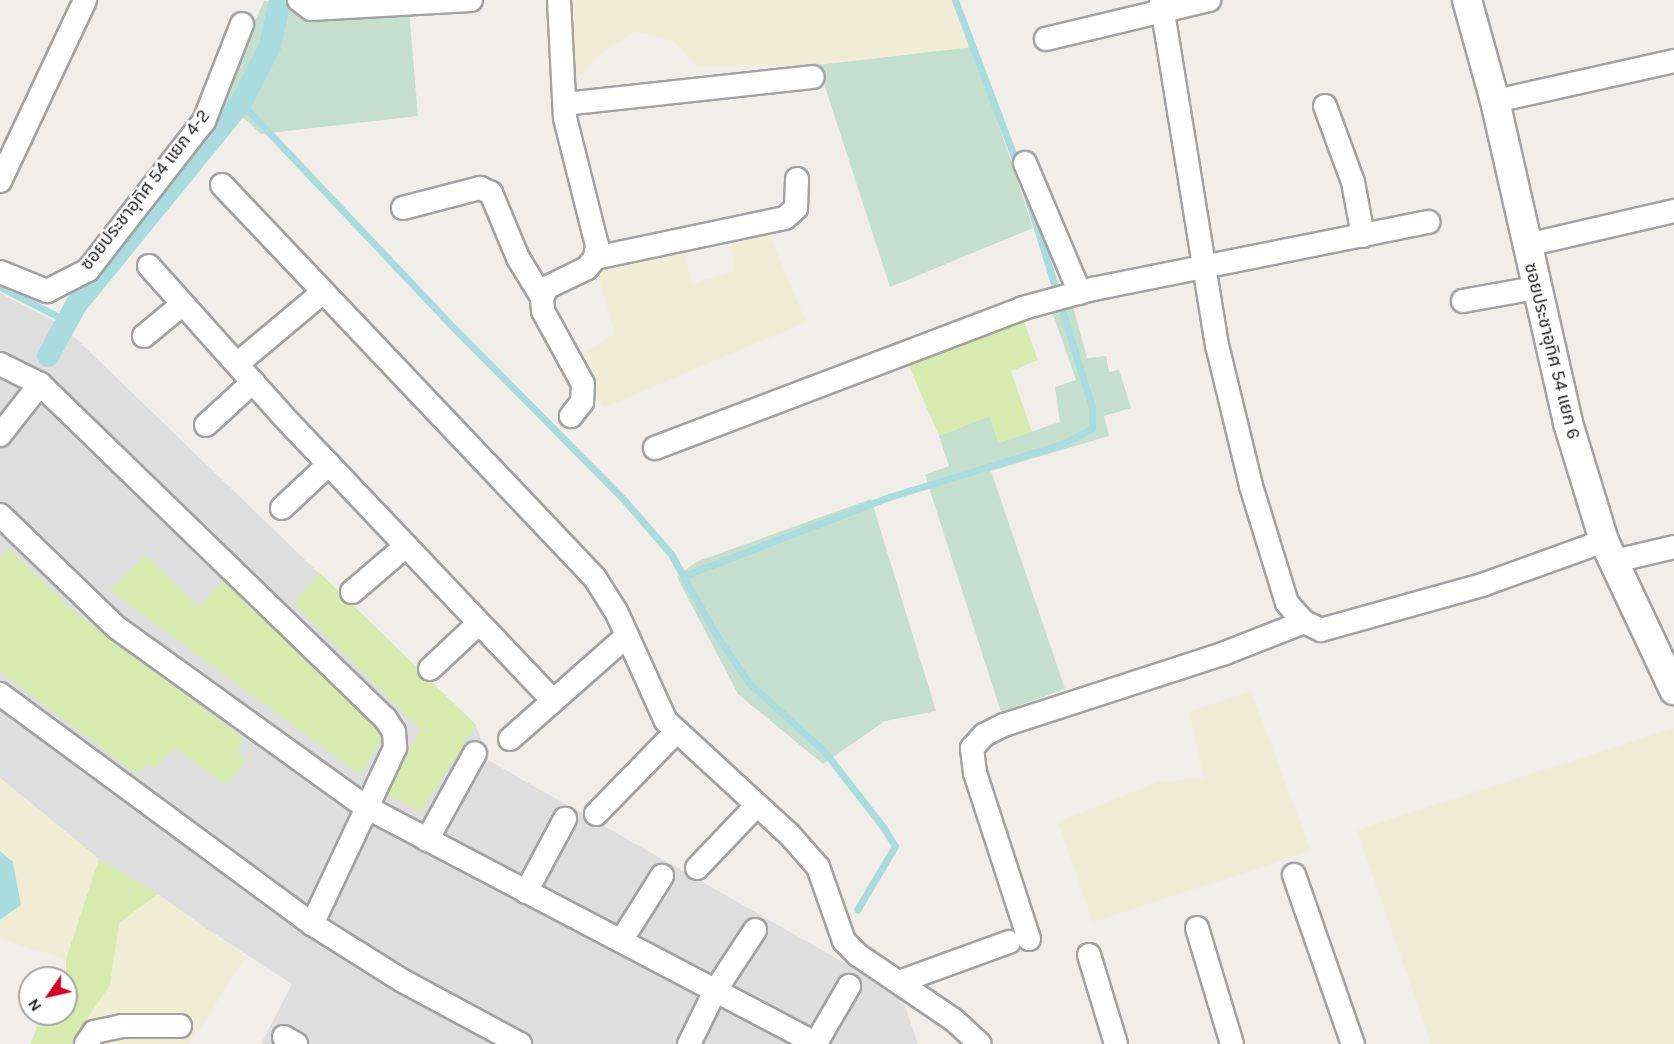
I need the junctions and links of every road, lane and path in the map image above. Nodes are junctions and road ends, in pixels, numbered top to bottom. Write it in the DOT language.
graph roads {
  1 [pos="85,0"];
  2 [pos="299,0"];
  3 [pos="471,0"];
  4 [pos="559,0"];
  5 [pos="1209,0"];
  6 [pos="1467,0"];
  7 [pos="1161,5"];
  8 [pos="242,24"];
  9 [pos="1046,39"];
  10 [pos="1674,61"];
  11 [pos="813,77"];
  12 [pos="1495,101"];
  13 [pos="565,105"];
  14 [pos="1325,106"];
  15 [pos="1025,163"];
  16 [pos="797,179"];
  17 [pos="0,181"];
  18 [pos="222,185"];
  19 [pos="403,208"];
  20 [pos="1674,211"];
  21 [pos="1428,222"];
  22 [pos="1363,236"];
  23 [pos="1527,245"];
  24 [pos="595,258"];
  25 [pos="149,266"];
  26 [pos="1205,266"];
  27 [pos="0,272"];
  28 [pos="1535,288"];
  29 [pos="323,292"];
  30 [pos="1075,294"];
  31 [pos="542,297"];
  32 [pos="1463,301"];
  33 [pos="183,304"];
  34 [pos="144,336"];
  35 [pos="0,364"];
  36 [pos="237,364"];
  37 [pos="253,382"];
  38 [pos="40,384"];
  39 [pos="571,416"];
  40 [pos="206,425"];
  41 [pos="0,435"];
  42 [pos="655,448"];
  43 [pos="329,464"];
  44 [pos="282,508"];
  45 [pos="0,515"];
  46 [pos="406,546"];
  47 [pos="1674,547"];
  48 [pos="1609,551"];
  49 [pos="352,592"];
  50 [pos="1304,622"];
  51 [pos="479,623"];
  52 [pos="627,636"];
  53 [pos="430,669"];
  54 [pos="1674,690"];
  55 [pos="0,694"];
  56 [pos="553,701"];
  57 [pos="677,730"];
  58 [pos="510,739"];
  59 [pos="475,753"];
  60 [pos="757,805"];
  61 [pos="364,806"];
  62 [pos="596,814"];
  63 [pos="565,819"];
  64 [pos="427,840"];
  65 [pos="697,868"];
  66 [pos="1294,875"];
  67 [pos="662,876"];
  68 [pos="526,891"];
  69 [pos="312,924"];
  70 [pos="1197,928"];
  71 [pos="755,930"];
  72 [pos="621,941"];
  73 [pos="1089,955"];
  74 [pos="899,982"];
  75 [pos="849,986"];
  76 [pos="715,991"];
  77 [pos="180,1026"];
  78 [pos="86,1044"];
  79 [pos="520,1044"];
  80 [pos="689,1044"];
  81 [pos="816,1044"];
  82 [pos="980,1044"];
  83 [pos="1116,1044"];
  84 [pos="1232,1044"];
  85 [pos="1353,1044"];
  1 -- 17 [label="street"];
  2 -- 3 [label="street"];
  4 -- 13 [label="street"];
  5 -- 7 [label="street"];
  6 -- 12 [label="street, ซอยประชาอุทิศ 54 แยก 6"];
  7 -- 9 [label="street"];
  7 -- 26 [label="street"];
  8 -- 27 [label="street, ซอยประชาอุทิศ 54 แยก 4-2"];
  10 -- 12 [label="street"];
  11 -- 13 [label="street"];
  12 -- 23 [label="street, ซอยประชาอุทิศ 54 แยก 6"];
  13 -- 24 [label="street"];
  14 -- 22 [label="street"];
  15 -- 30 [label="street"];
  16 -- 24 [label="street"];
  18 -- 29 [label="street"];
  19 -- 31 [label="street"];
  20 -- 23 [label="street"];
  21 -- 22 [label="street"];
  22 -- 26 [label="street"];
  23 -- 28 [label="street, ซอยประชาอุทิศ 54 แยก 6"];
  24 -- 31 [label="street"];
  25 -- 33 [label="street"];
  26 -- 30 [label="street"];
  26 -- 50 [label="street"];
  28 -- 32 [label="street"];
  28 -- 48 [label="street, ซอยประชาอุทิศ 54 แยก 6"];
  29 -- 36 [label="street"];
  29 -- 52 [label="street"];
  30 -- 42 [label="street"];
  31 -- 39 [label="street"];
  33 -- 34 [label="street"];
  33 -- 36 [label="street"];
  35 -- 38 [label="street"];
  36 -- 37 [label="street"];
  37 -- 40 [label="street"];
  37 -- 43 [label="street"];
  38 -- 41 [label="street"];
  38 -- 61 [label="street"];
  43 -- 44 [label="street"];
  43 -- 46 [label="street"];
  45 -- 61 [label="street"];
  46 -- 49 [label="street"];
  46 -- 51 [label="street"];
  47 -- 48 [label="street"];
  48 -- 50 [label="street"];
  48 -- 54 [label="street, ซอยประชาอุทิศ 54 แยก 6"];
  50 -- 74 [label="street"];
  51 -- 53 [label="street"];
  51 -- 56 [label="street"];
  52 -- 56 [label="street"];
  52 -- 57 [label="street"];
  55 -- 69 [label="street"];
  56 -- 58 [label="street"];
  57 -- 60 [label="street"];
  57 -- 62 [label="street"];
  59 -- 64 [label="street"];
  60 -- 65 [label="street"];
  60 -- 74 [label="street"];
  61 -- 64 [label="street"];
  61 -- 69 [label="street"];
  63 -- 68 [label="street"];
  64 -- 68 [label="street"];
  66 -- 85 [label="street"];
  67 -- 72 [label="street"];
  68 -- 72 [label="street"];
  69 -- 79 [label="street"];
  70 -- 84 [label="street"];
  71 -- 76 [label="street"];
  72 -- 76 [label="street"];
  73 -- 83 [label="street"];
  74 -- 82 [label="street"];
  75 -- 81 [label="street"];
  76 -- 80 [label="street"];
  76 -- 81 [label="street"];
  77 -- 78 [label="street"];
}
